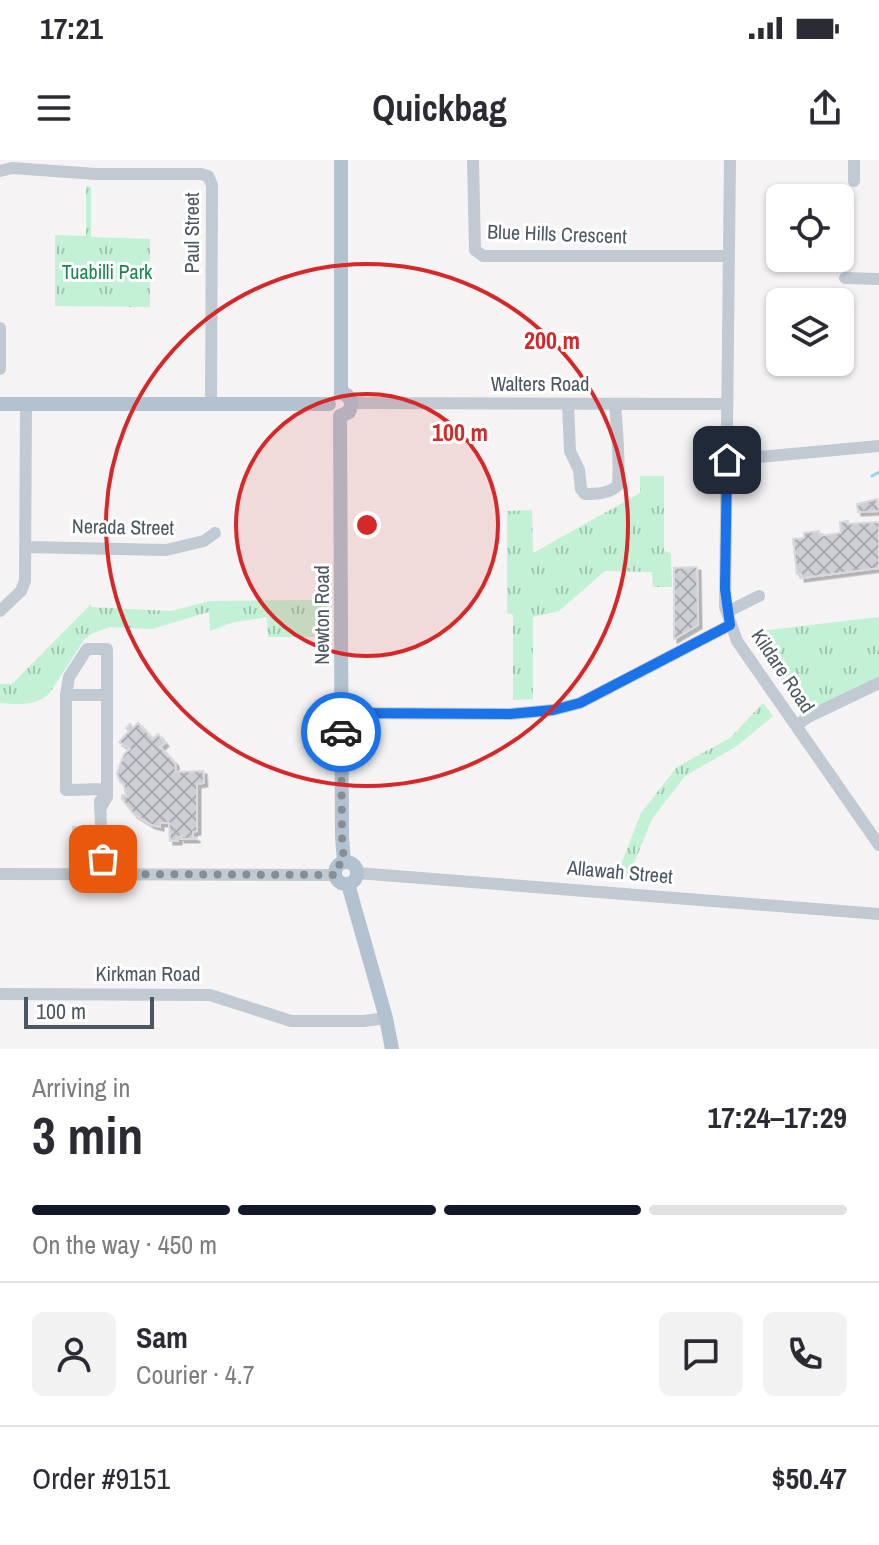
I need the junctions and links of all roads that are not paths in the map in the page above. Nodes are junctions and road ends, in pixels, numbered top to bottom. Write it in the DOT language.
graph roads {
  1 [pos="341,160"];
  2 [pos="473,160"];
  3 [pos="730,160"];
  4 [pos="854,160"];
  5 [pos="0,171"];
  6 [pos="854,181"];
  7 [pos="728,256"];
  8 [pos="845,278"];
  9 [pos="879,279"];
  10 [pos="0,328"];
  11 [pos="0,369"];
  12 [pos="346,398"];
  13 [pos="0,404"];
  14 [pos="26,404"];
  15 [pos="211,404"];
  16 [pos="329,404"];
  17 [pos="568,404"];
  18 [pos="615,404"];
  19 [pos="727,404"];
  20 [pos="340,416"];
  21 [pos="879,446"];
  22 [pos="727,460"];
  23 [pos="215,533"];
  24 [pos="26,547"];
  25 [pos="759,596"];
  26 [pos="0,611"];
  27 [pos="728,618"];
  28 [pos="879,683"];
  29 [pos="66,695"];
  30 [pos="107,695"];
  31 [pos="341,713"];
  32 [pos="796,726"];
  33 [pos="104,790"];
  34 [pos="879,845"];
  35 [pos="344,862"];
  36 [pos="0,874"];
  37 [pos="103,874"];
  38 [pos="335,875"];
  39 [pos="352,878"];
  40 [pos="879,914"];
  41 [pos="0,994"];
  42 [pos="386,1018"];
  43 [pos="392,1049"];
  1 -- 12 [label="main road"];
  2 -- 7 [label="street, Blue Hills Crescent"];
  3 -- 7 [label="street, Kildare Road"];
  4 -- 6 [label="street"];
  5 -- 15 [label="street, Paul Street"];
  7 -- 19 [label="street, Kildare Road"];
  8 -- 9 [label="street"];
  10 -- 11 [label="street"];
  12 -- 16 [label="main road"];
  12 -- 17 [label="street, Walters Road"];
  12 -- 20 [label="main road"];
  13 -- 14 [label="main road"];
  14 -- 15 [label="main road"];
  14 -- 24 [label="street"];
  15 -- 16 [label="main road"];
  16 -- 20 [label="main road"];
  17 -- 18 [label="street, Walters Road"];
  17 -- 18 [label="street"];
  18 -- 19 [label="street, Walters Road"];
  19 -- 22 [label="street, Kildare Road"];
  20 -- 31 [label="main road, Newton Road"];
  21 -- 22 [label="street"];
  22 -- 27 [label="street, Kildare Road"];
  23 -- 24 [label="street, Nerada Street"];
  24 -- 26 [label="street"];
  25 -- 27 [label="street"];
  27 -- 31 [label="street"];
  27 -- 32 [label="street, Kildare Road"];
  28 -- 32 [label="street"];
  29 -- 30 [label="street"];
  29 -- 30 [label="street"];
  29 -- 33 [label="street"];
  30 -- 33 [label="street"];
  31 -- 35 [label="main road, Newton Road"];
  32 -- 34 [label="street, Kildare Road"];
  33 -- 37 [label="street"];
  35 -- 38 [label="main road"];
  35 -- 39 [label="main road"];
  36 -- 37 [label="street"];
  37 -- 38 [label="street"];
  38 -- 39 [label="main road"];
  39 -- 40 [label="street, Allawah Street"];
  39 -- 42 [label="main road"];
  41 -- 42 [label="street, Kirkman Road"];
  42 -- 43 [label="main road"];
}
